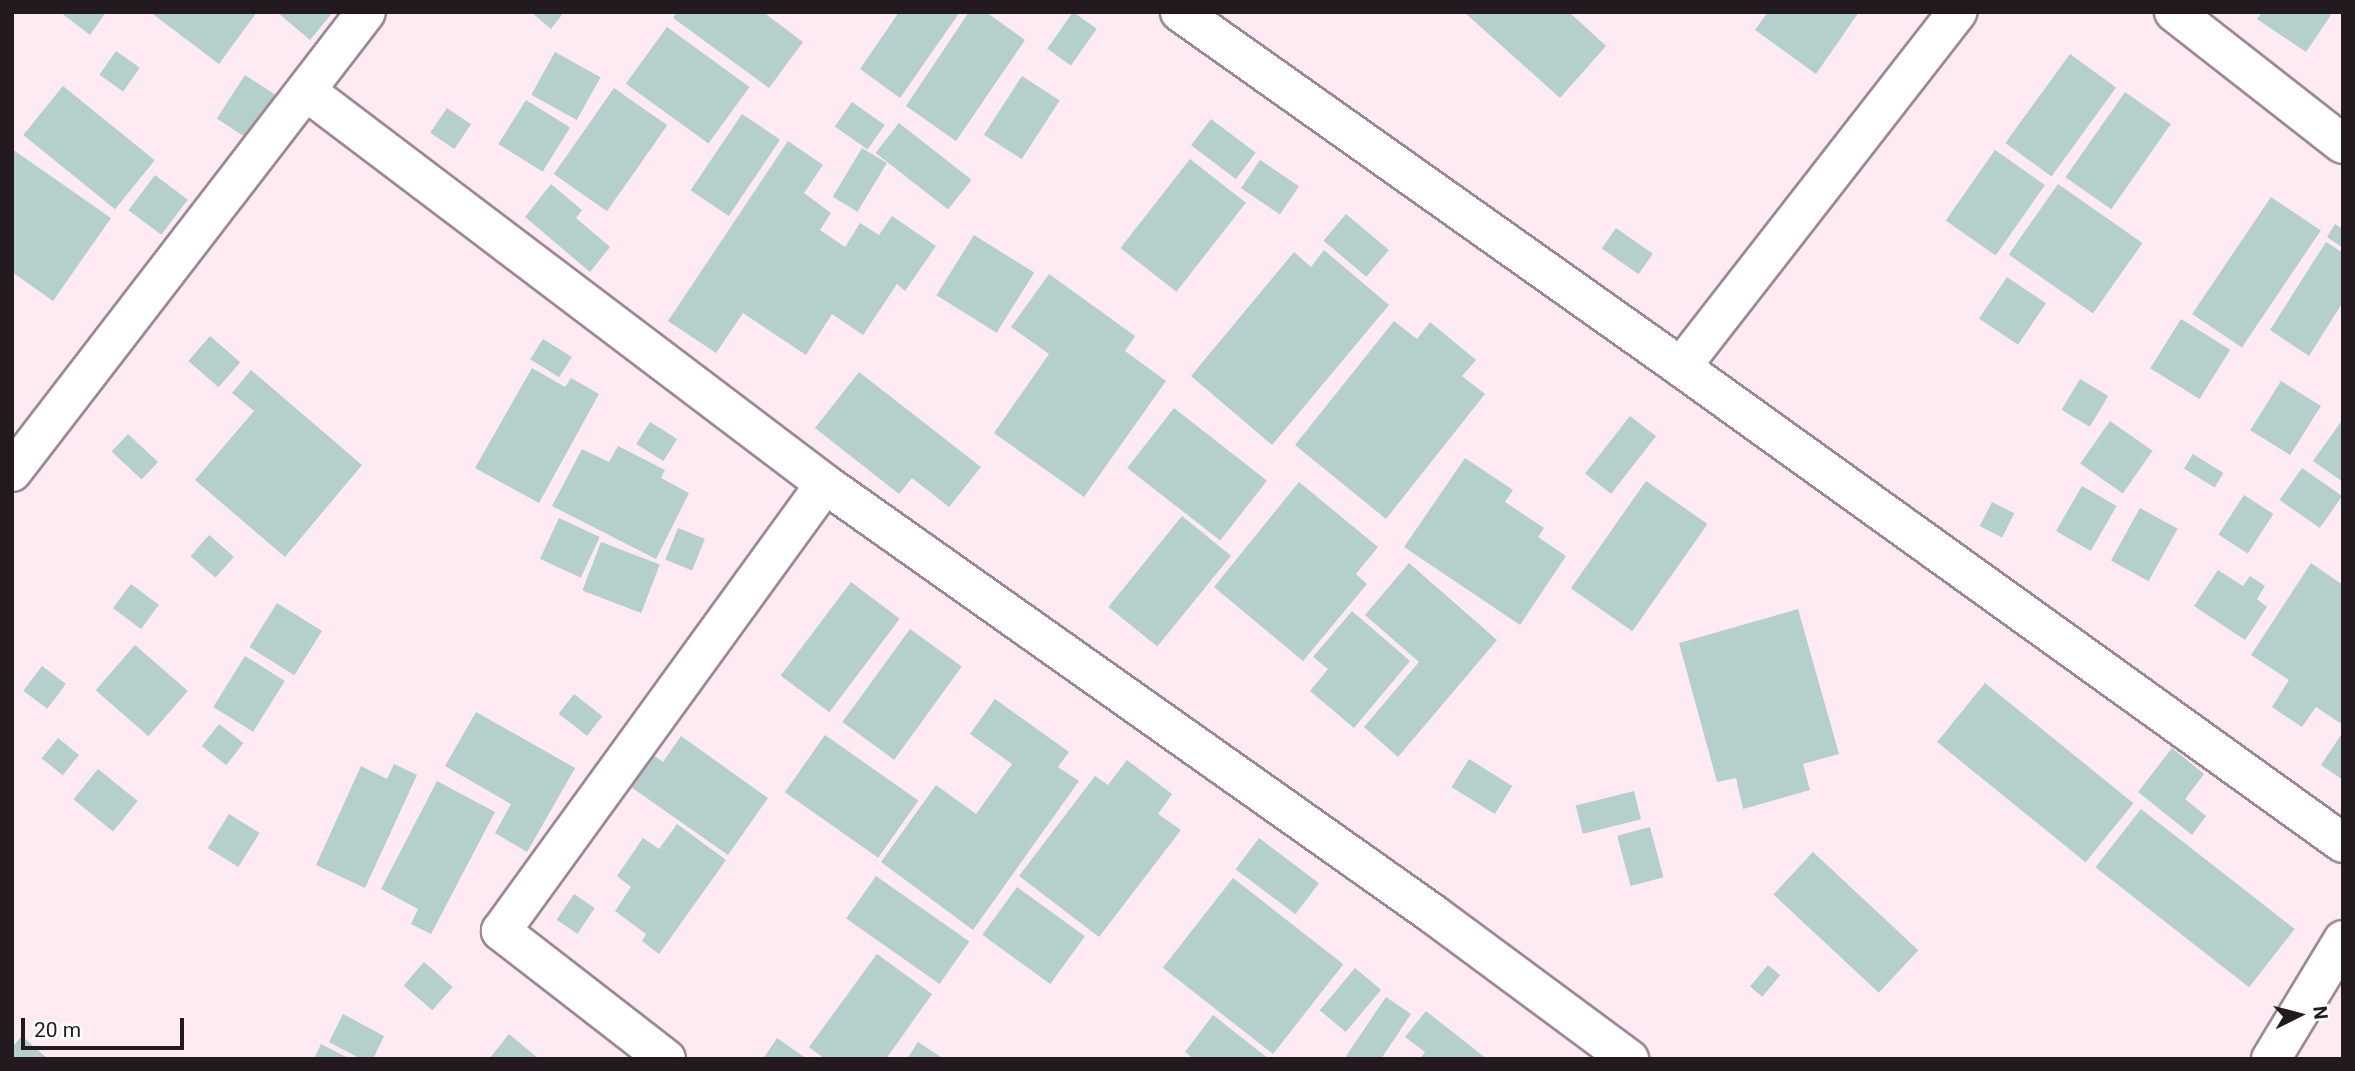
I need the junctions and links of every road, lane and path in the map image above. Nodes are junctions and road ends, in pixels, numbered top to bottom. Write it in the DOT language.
graph roads {
  1 [pos="366,12"];
  2 [pos="1180,12"];
  3 [pos="1957,12"];
  4 [pos="2174,12"];
  5 [pos="306,91"];
  6 [pos="2343,144"];
  7 [pos="1681,367"];
  8 [pos="17,453"];
  9 [pos="825,484"];
  10 [pos="2343,843"];
  11 [pos="2343,940"];
  12 [pos="666,1059"];
  13 [pos="1629,1059"];
  14 [pos="2271,1059"];
  1 -- 5 [label="street"];
  2 -- 7 [label="street"];
  3 -- 7 [label="street"];
  4 -- 6 [label="street"];
  5 -- 8 [label="street"];
  5 -- 9 [label="street"];
  7 -- 10 [label="street"];
  9 -- 12 [label="street"];
  9 -- 13 [label="street"];
  11 -- 14 [label="street"];
}
